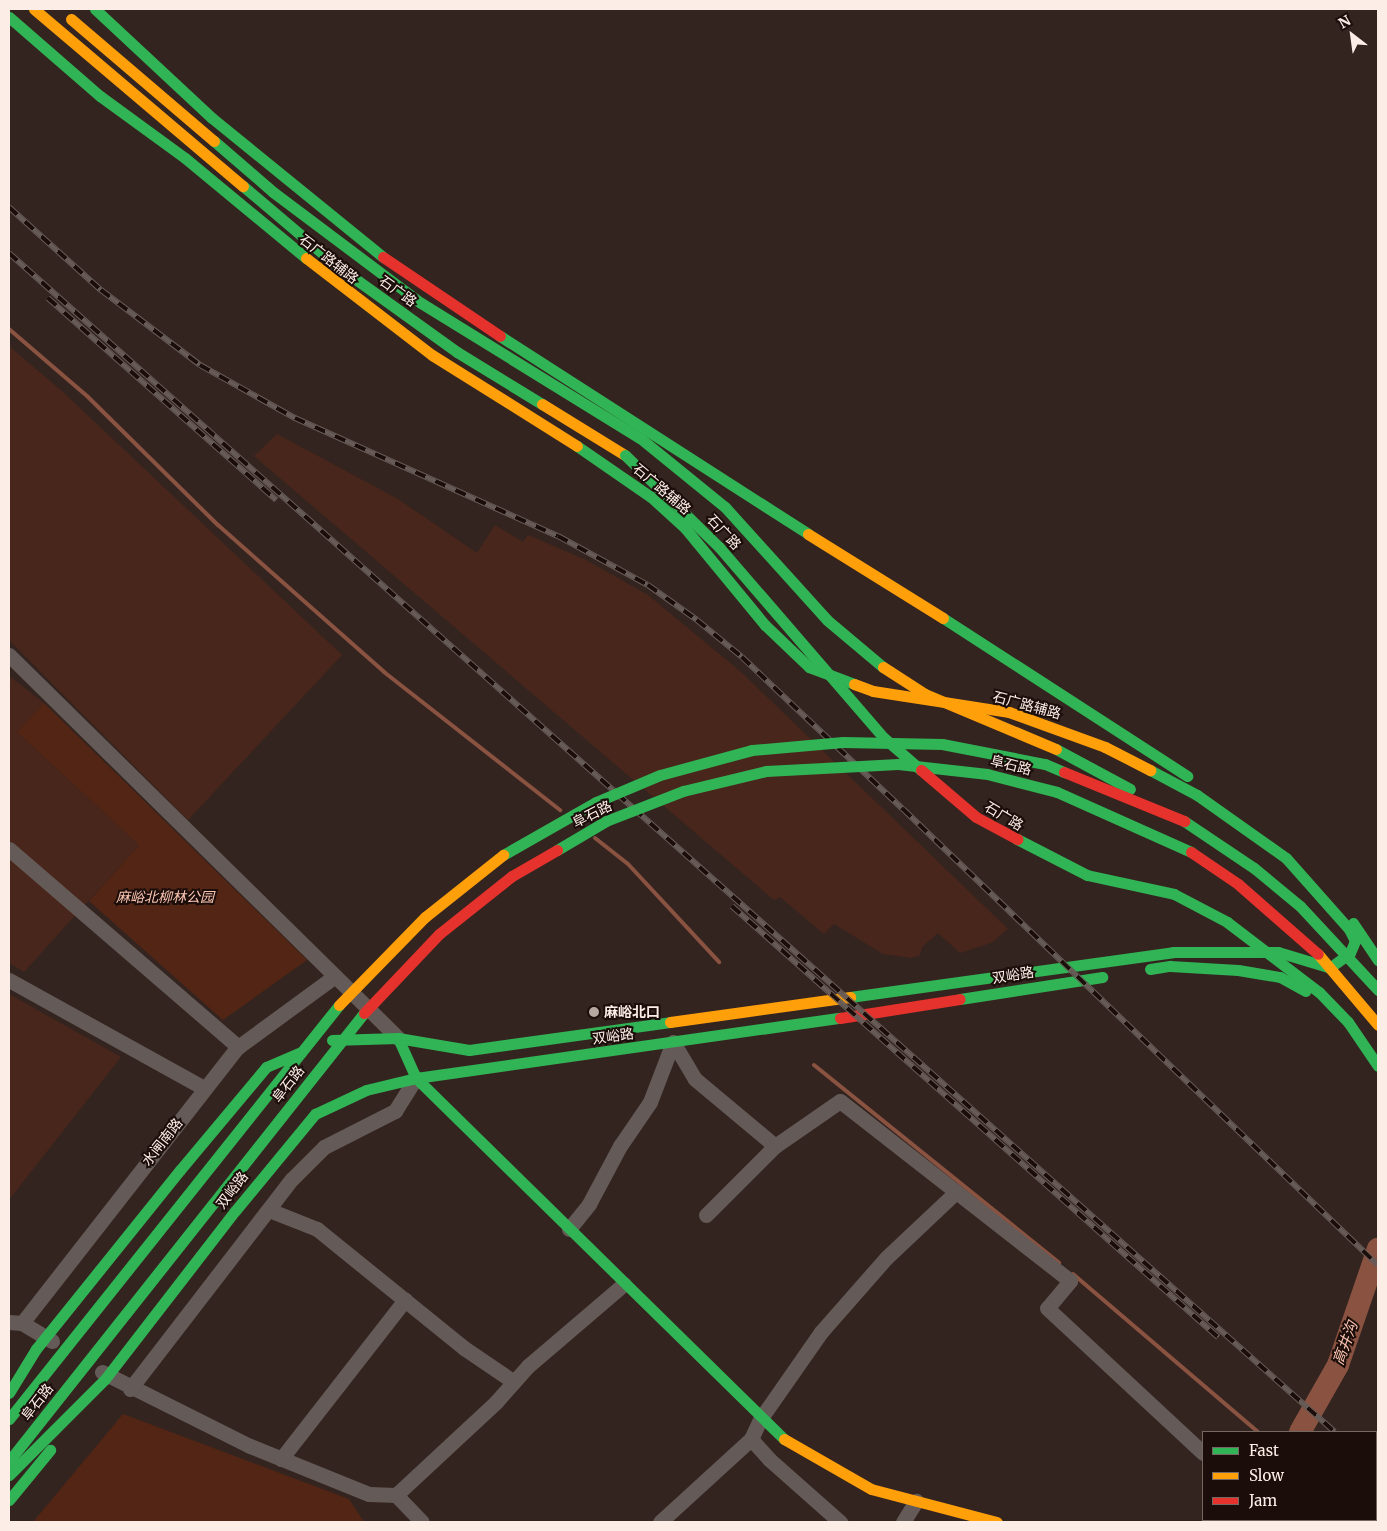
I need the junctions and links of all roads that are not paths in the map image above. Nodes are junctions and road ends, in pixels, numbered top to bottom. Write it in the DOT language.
graph roads {
  1 [pos="17,9"];
  2 [pos="34,9"];
  3 [pos="59,9"];
  4 [pos="64,9"];
  5 [pos="95,9"];
  6 [pos="9,17"];
  7 [pos="82,29"];
  8 [pos="158,116"];
  9 [pos="9,655"];
  10 [pos="1094,713"];
  11 [pos="1080,736"];
  12 [pos="1181,819"];
  13 [pos="9,849"];
  14 [pos="1378,960"];
  15 [pos="1330,968"];
  16 [pos="1141,971"];
  17 [pos="1112,975"];
  18 [pos="335,976"];
  19 [pos="9,980"];
  20 [pos="1378,990"];
  21 [pos="1378,1000"];
  22 [pos="1378,1024"];
  23 [pos="398,1038"];
  24 [pos="673,1042"];
  25 [pos="238,1046"];
  26 [pos="1378,1059"];
  27 [pos="1378,1066"];
  28 [pos="416,1078"];
  29 [pos="204,1088"];
  30 [pos="775,1146"];
  31 [pos="956,1192"];
  32 [pos="270,1210"];
  33 [pos="706,1215"];
  34 [pos="569,1229"];
  35 [pos="624,1284"];
  36 [pos="405,1300"];
  37 [pos="15,1323"];
  38 [pos="36,1349"];
  39 [pos="104,1379"];
  40 [pos="9,1382"];
  41 [pos="514,1382"];
  42 [pos="130,1389"];
  43 [pos="9,1393"];
  44 [pos="9,1418"];
  45 [pos="761,1418"];
  46 [pos="751,1439"];
  47 [pos="1202,1452"];
  48 [pos="281,1459"];
  49 [pos="9,1461"];
  50 [pos="9,1475"];
  51 [pos="396,1495"];
  52 [pos="9,1500"];
  53 [pos="916,1501"];
  54 [pos="422,1522"];
  55 [pos="660,1522"];
  56 [pos="840,1522"];
  57 [pos="902,1522"];
  58 [pos="997,1522"];
  1 -- 8 [label="main road"];
  2 -- 8 [label="main road, 石广路"];
  3 -- 7 [label="main road, 石广路"];
  4 -- 7 [label="main road"];
  5 -- 10 [label="main road, 石广路辅路"];
  6 -- 11 [label="main road, 石广路辅路"];
  7 -- 12 [label="main road, 石广路, bridge"];
  8 -- 27 [label="main road, 石广路, bridge"];
  9 -- 18 [label="street"];
  10 -- 11 [label="main road"];
  10 -- 14 [label="main road, 石广路辅路"];
  11 -- 15 [label="main road, 石广路辅路"];
  12 -- 20 [label="main road, 阜石路, bridge"];
  12 -- 44 [label="main road, 阜石路, bridge"];
  13 -- 25 [label="street"];
  15 -- 21 [label="main road, 双峪路"];
  15 -- 23 [label="main road, 双峪路"];
  16 -- 26 [label="main road"];
  17 -- 24 [label="main road, 双峪路"];
  18 -- 23 [label="street"];
  18 -- 25 [label="street, 水闸南路"];
  19 -- 29 [label="street"];
  22 -- 49 [label="main road, 阜石路, bridge"];
  23 -- 28 [label="main road"];
  23 -- 38 [label="main road, 双峪路, bridge"];
  24 -- 28 [label="main road, 双峪路"];
  24 -- 30 [label="street"];
  24 -- 34 [label="street"];
  25 -- 29 [label="street, 水闸南路"];
  28 -- 32 [label="street"];
  28 -- 34 [label="main road"];
  28 -- 39 [label="main road, 双峪路, bridge"];
  29 -- 37 [label="street, 水闸南路"];
  30 -- 31 [label="street"];
  30 -- 33 [label="street"];
  31 -- 45 [label="street"];
  31 -- 47 [label="street"];
  32 -- 36 [label="street"];
  32 -- 42 [label="street"];
  34 -- 35 [label="main road"];
  35 -- 41 [label="street"];
  35 -- 45 [label="main road"];
  36 -- 41 [label="street"];
  36 -- 48 [label="street"];
  37 -- 42 [label="street"];
  38 -- 40 [label="main road"];
  38 -- 43 [label="main road"];
  39 -- 50 [label="main road"];
  39 -- 52 [label="main road, 双峪路"];
  41 -- 51 [label="street"];
  42 -- 48 [label="street"];
  45 -- 46 [label="street"];
  45 -- 53 [label="main road"];
  46 -- 55 [label="street"];
  46 -- 56 [label="street"];
  48 -- 51 [label="street"];
  51 -- 54 [label="street"];
  53 -- 57 [label="street"];
  53 -- 58 [label="main road"];
}
